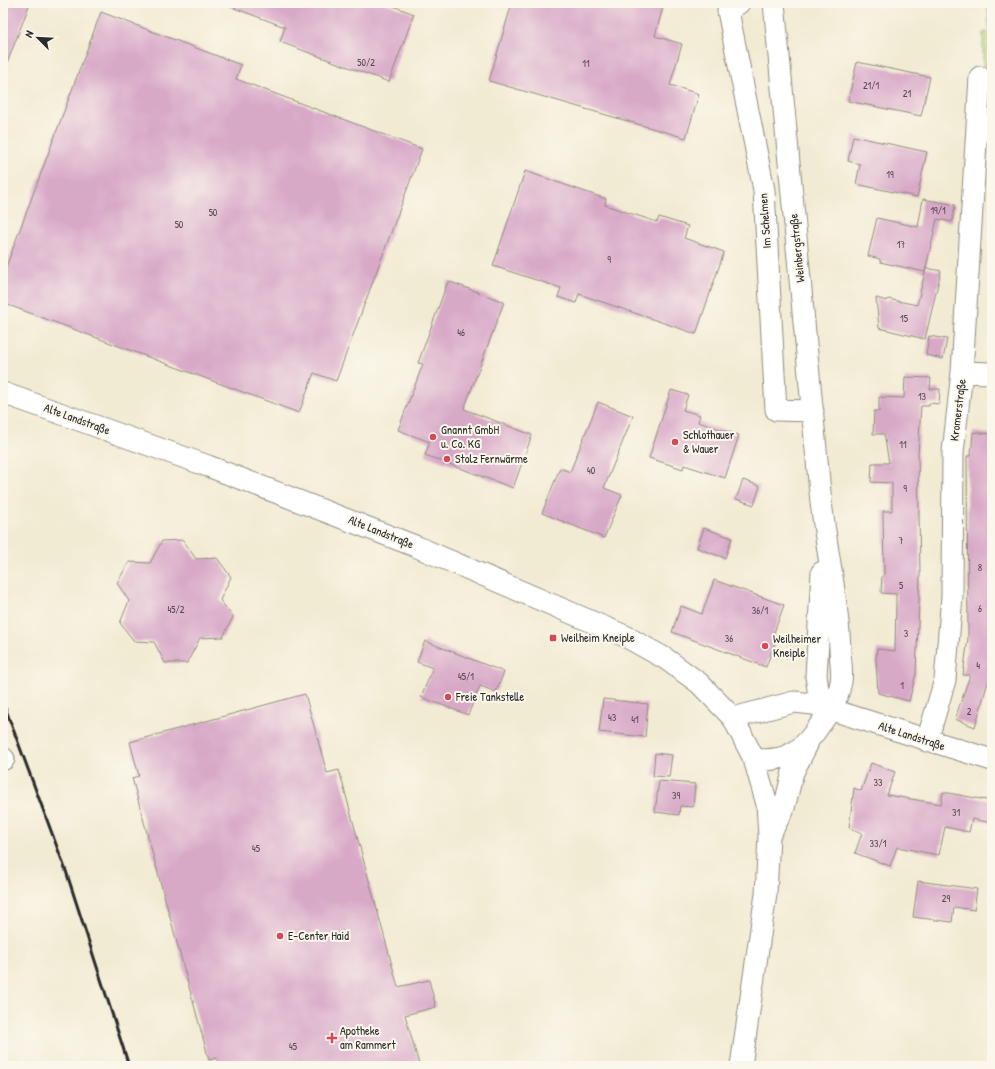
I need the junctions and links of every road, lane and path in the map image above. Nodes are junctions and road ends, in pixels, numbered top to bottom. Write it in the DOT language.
graph roads {
  1 [pos="774,3"];
  2 [pos="733,7"];
  3 [pos="980,77"];
  4 [pos="984,129"];
  5 [pos="962,372"];
  6 [pos="992,373"];
  7 [pos="3,393"];
  8 [pos="813,411"];
  9 [pos="823,524"];
  10 [pos="816,676"];
  11 [pos="794,702"];
  12 [pos="832,709"];
  13 [pos="733,718"];
  14 [pos="809,740"];
  15 [pos="927,741"];
  16 [pos="754,759"];
  17 [pos="992,760"];
  18 [pos="770,836"];
  19 [pos="741,1066"];
  1 -- 8 [label="street, Weinbergstraße"];
  2 -- 8 [label="street, Im Schelmen"];
  3 -- 4 [label="street, Kromerstraße"];
  4 -- 5 [label="street, Kromerstraße"];
  5 -- 6 [label="street"];
  5 -- 15 [label="street, Kromerstraße"];
  7 -- 13 [label="street, Alte Landstraße"];
  8 -- 9 [label="street, Weinbergstraße"];
  9 -- 10 [label="street"];
  9 -- 12 [label="street"];
  10 -- 11 [label="street"];
  10 -- 12 [label="street"];
  11 -- 12 [label="street, Alte Landstraße"];
  11 -- 13 [label="street, Alte Landstraße"];
  12 -- 14 [label="street"];
  12 -- 15 [label="street, Alte Landstraße"];
  13 -- 16 [label="street, Alte Landstraße"];
  14 -- 16 [label="street"];
  14 -- 18 [label="street"];
  15 -- 17 [label="street, Alte Landstraße"];
  16 -- 18 [label="street, Alte Landstraße"];
  18 -- 19 [label="street"];
}
